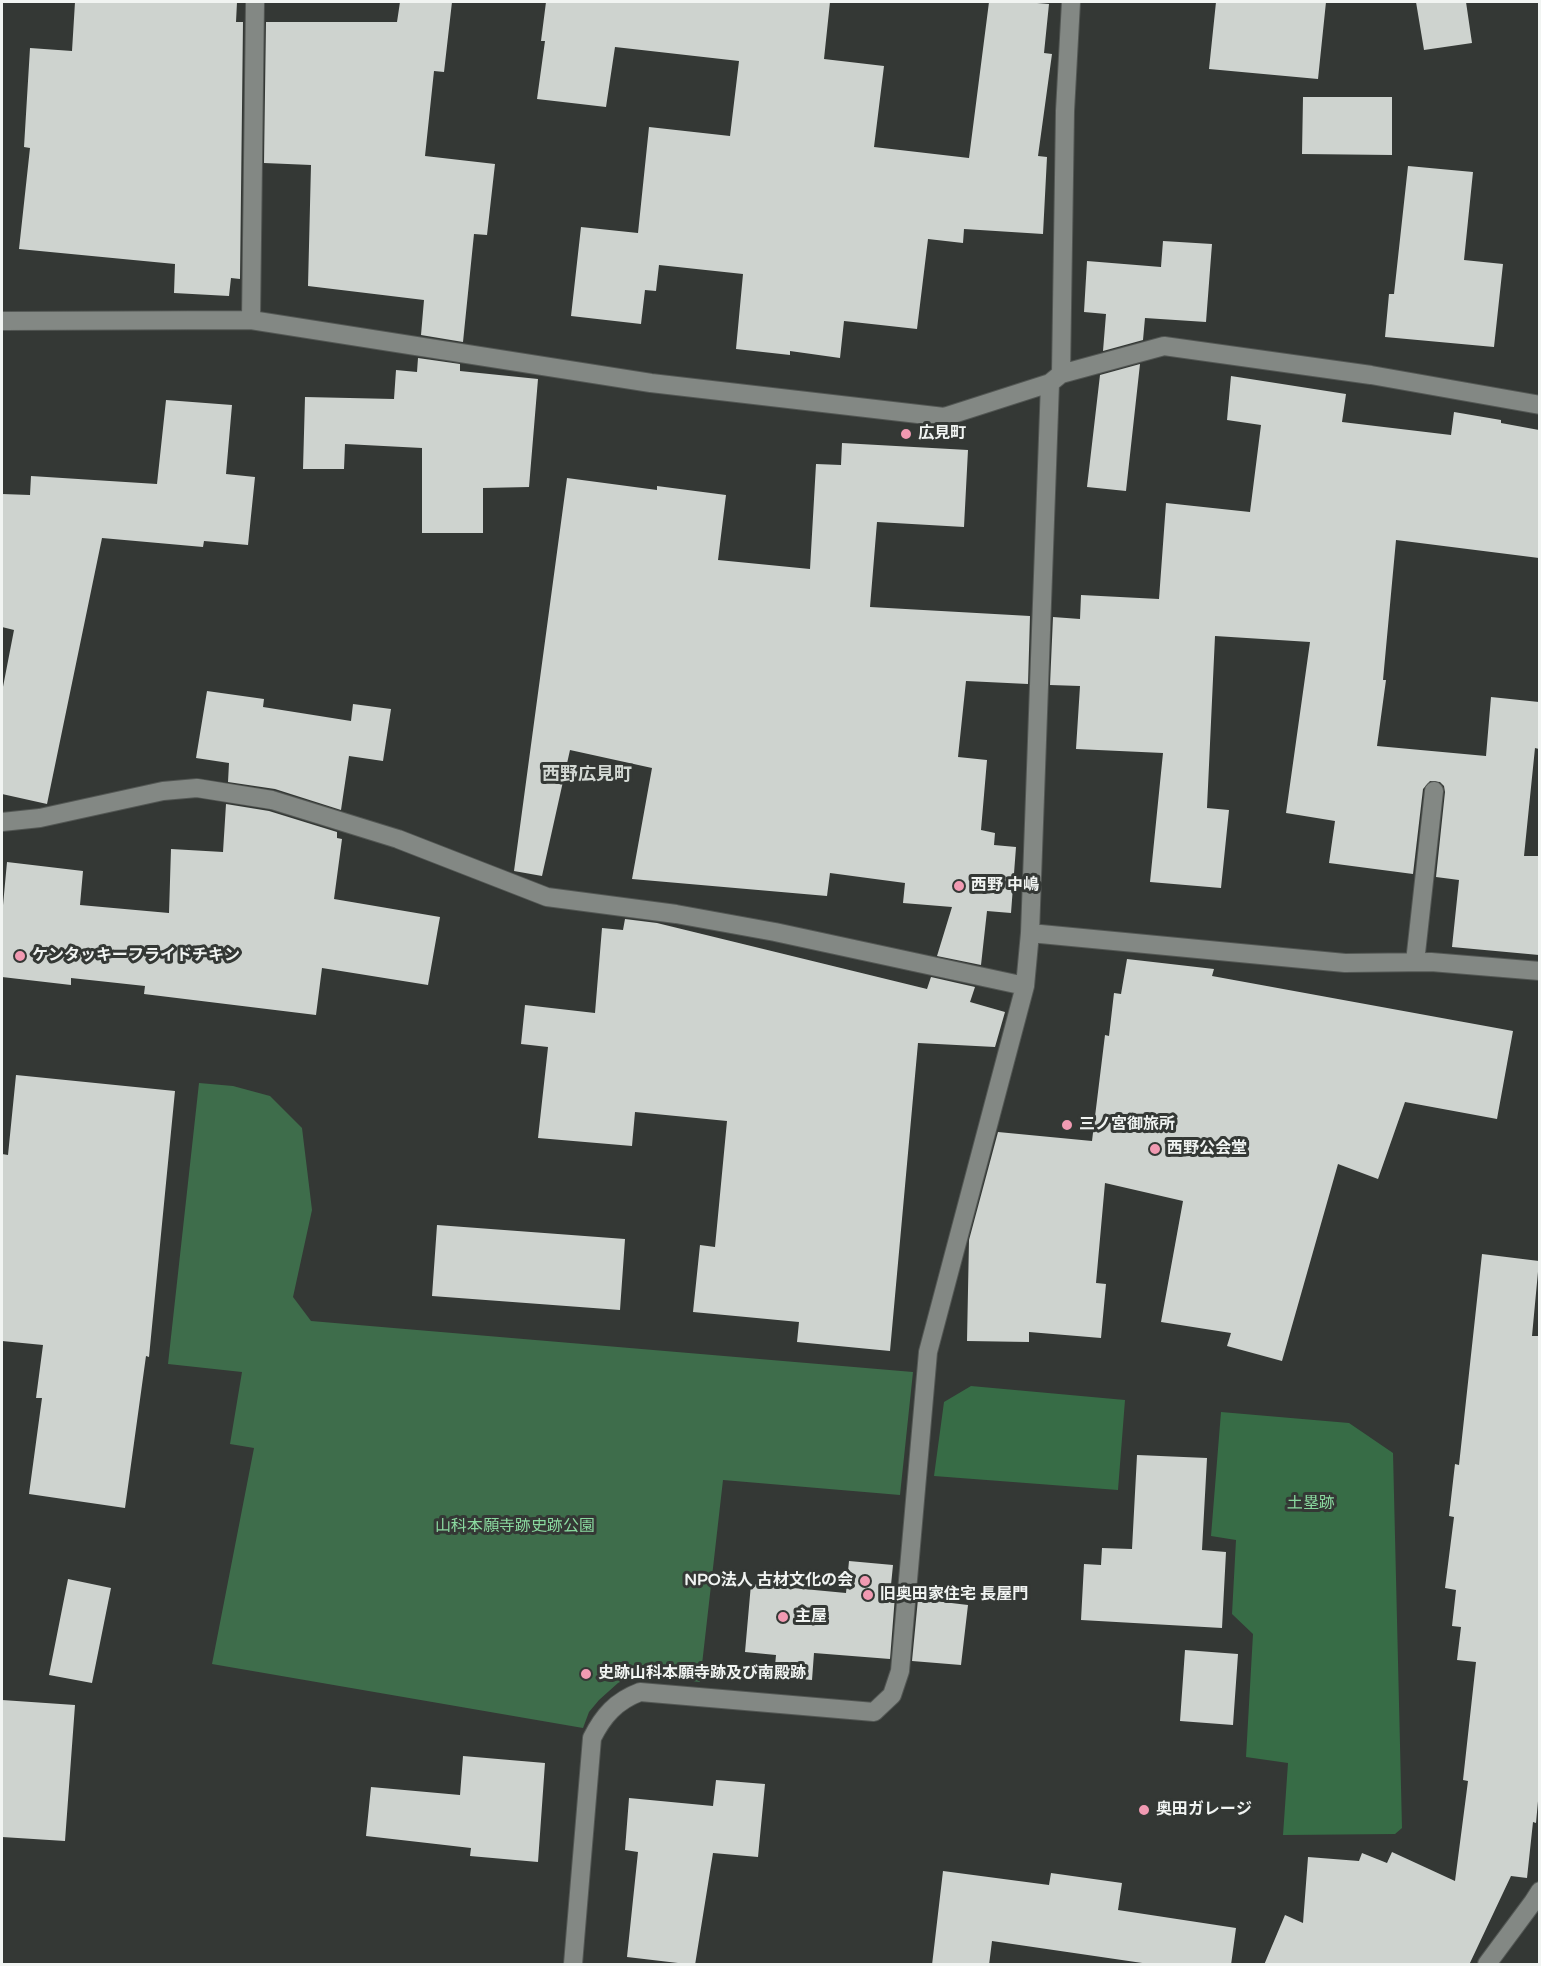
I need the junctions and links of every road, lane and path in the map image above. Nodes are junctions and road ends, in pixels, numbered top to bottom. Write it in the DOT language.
graph roads {
  1 [pos="255,2"];
  2 [pos="1071,2"];
  3 [pos="251,320"];
  4 [pos="2,321"];
  5 [pos="1055,379"];
  6 [pos="1539,405"];
  7 [pos="1434,791"];
  8 [pos="2,822"];
  9 [pos="1030,933"];
  10 [pos="1414,962"];
  11 [pos="1539,971"];
  12 [pos="1025,986"];
  13 [pos="1539,1891"];
  14 [pos="573,1965"];
  15 [pos="1487,1965"];
  1 -- 3 [label="street"];
  2 -- 5 [label="street"];
  3 -- 4 [label="street"];
  3 -- 5 [label="street"];
  5 -- 6 [label="street"];
  5 -- 9 [label="street"];
  7 -- 10 [label="street"];
  8 -- 12 [label="street"];
  9 -- 10 [label="street"];
  9 -- 12 [label="street"];
  10 -- 11 [label="street"];
  12 -- 14 [label="street"];
  13 -- 15 [label="street"];
}
